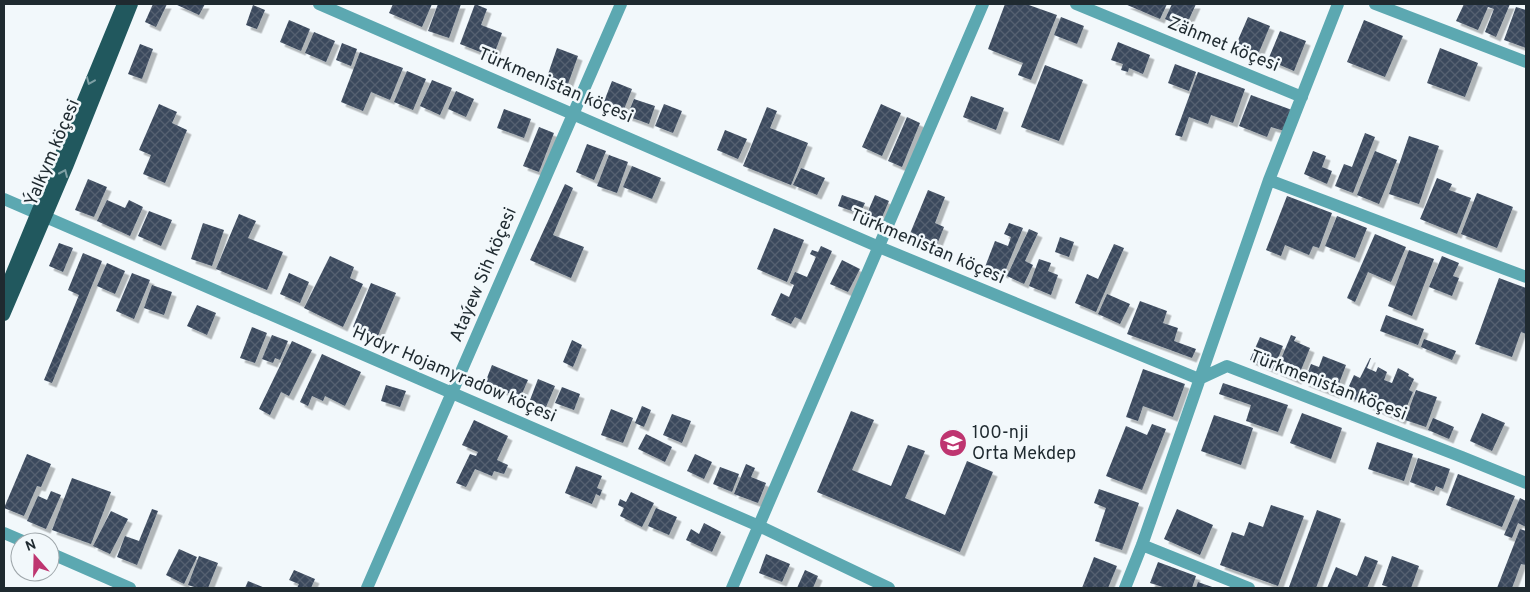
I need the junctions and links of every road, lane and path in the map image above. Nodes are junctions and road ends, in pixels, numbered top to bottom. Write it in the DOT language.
graph roads {
  1 [pos="123,4"];
  2 [pos="132,4"];
  3 [pos="319,4"];
  4 [pos="621,4"];
  5 [pos="983,4"];
  6 [pos="1076,4"];
  7 [pos="1338,4"];
  8 [pos="1375,4"];
  9 [pos="1526,62"];
  10 [pos="1302,97"];
  11 [pos="573,113"];
  12 [pos="1269,180"];
  13 [pos="4,199"];
  14 [pos="41,215"];
  15 [pos="879,246"];
  16 [pos="1526,276"];
  17 [pos="4,292"];
  18 [pos="4,315"];
  19 [pos="1200,380"];
  20 [pos="451,393"];
  21 [pos="1526,483"];
  22 [pos="759,526"];
  23 [pos="1142,545"];
  24 [pos="60,557"];
  25 [pos="130,588"];
  26 [pos="367,588"];
  27 [pos="732,588"];
  28 [pos="889,588"];
  29 [pos="1125,588"];
  30 [pos="1249,588"];
  1 -- 14 [label="main road, Ýalkym köçesi, one-way"];
  14 -- 2 [label="main road, Ýalkym köçesi, one-way"];
  3 -- 11 [label="street, Türkmenistan köçesi"];
  4 -- 11 [label="street, Ataýew Sih köçesi"];
  5 -- 15 [label="street"];
  6 -- 10 [label="street, Zähmet köçesi"];
  7 -- 10 [label="street"];
  8 -- 9 [label="street"];
  10 -- 12 [label="street"];
  11 -- 15 [label="street, Türkmenistan köçesi"];
  11 -- 20 [label="street, Ataýew Sih köçesi"];
  12 -- 16 [label="street"];
  12 -- 19 [label="street"];
  13 -- 14 [label="street, Hydyr Hojamyradow köçesi"];
  14 -- 17 [label="main road, Ýalkym köçesi"];
  14 -- 18 [label="main road, Ýalkym köçesi"];
  14 -- 20 [label="street, Hydyr Hojamyradow köçesi"];
  15 -- 19 [label="street, Türkmenistan köçesi"];
  15 -- 22 [label="street"];
  19 -- 21 [label="street, Türkmenistan köçesi"];
  19 -- 23 [label="street"];
  20 -- 22 [label="street, Hydyr Hojamyradow köçesi"];
  20 -- 26 [label="street, Ataýew Sih köçesi"];
  22 -- 27 [label="street"];
  22 -- 28 [label="street, Hydyr Hojamyradow köçesi"];
  23 -- 29 [label="street"];
  23 -- 30 [label="street"];
  24 -- 25 [label="street"];
}
